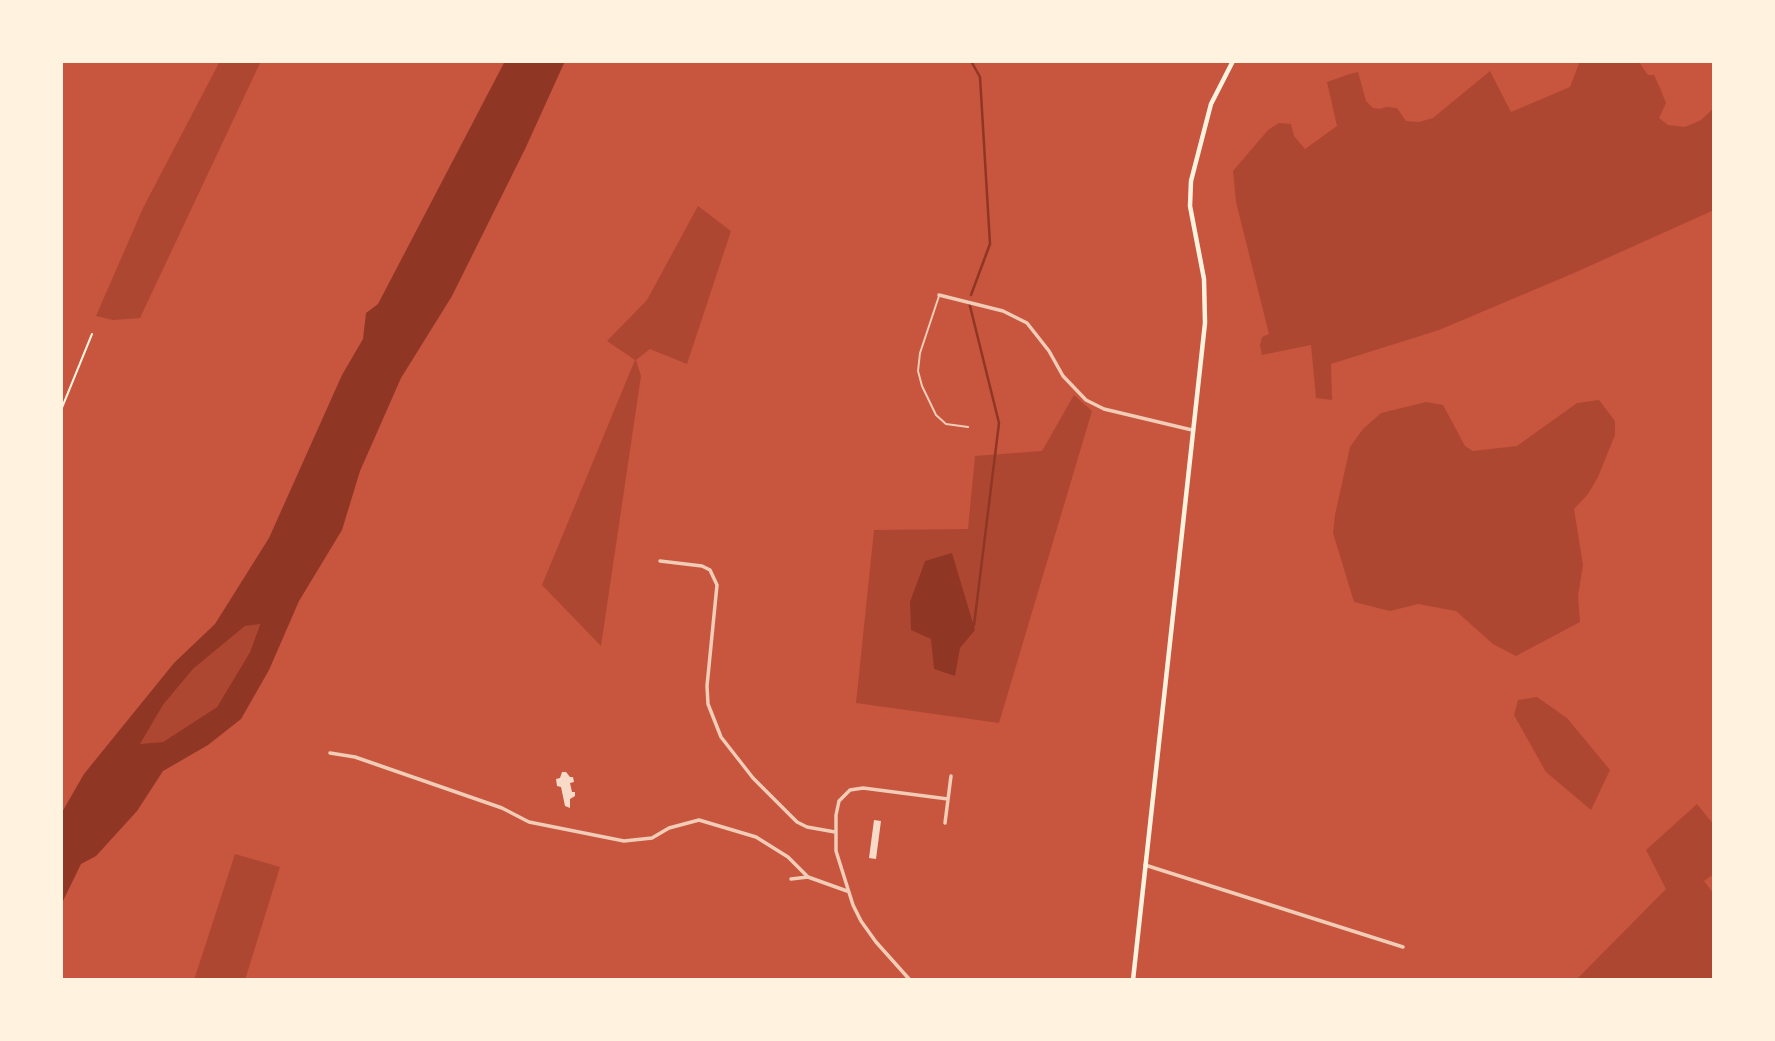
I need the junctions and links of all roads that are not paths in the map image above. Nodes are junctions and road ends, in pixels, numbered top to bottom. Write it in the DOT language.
graph roads {
  1 [pos="1233,61"];
  2 [pos="939,295"];
  3 [pos="968,427"];
  4 [pos="1192,430"];
  5 [pos="660,561"];
  6 [pos="330,753"];
  7 [pos="951,776"];
  8 [pos="948,799"];
  9 [pos="945,823"];
  10 [pos="835,832"];
  11 [pos="1145,865"];
  12 [pos="808,877"];
  13 [pos="791,878"];
  14 [pos="847,891"];
  15 [pos="1403,947"];
  16 [pos="910,980"];
  17 [pos="1133,980"];
  1 -- 4 [label="main road"];
  2 -- 3 [label="lane"];
  2 -- 4 [label="street"];
  4 -- 11 [label="main road"];
  5 -- 10 [label="street"];
  6 -- 12 [label="street"];
  7 -- 8 [label="street"];
  8 -- 9 [label="street"];
  8 -- 10 [label="street"];
  10 -- 14 [label="street"];
  11 -- 15 [label="street"];
  11 -- 17 [label="main road"];
  12 -- 13 [label="street"];
  12 -- 14 [label="street"];
  14 -- 16 [label="street"];
}
